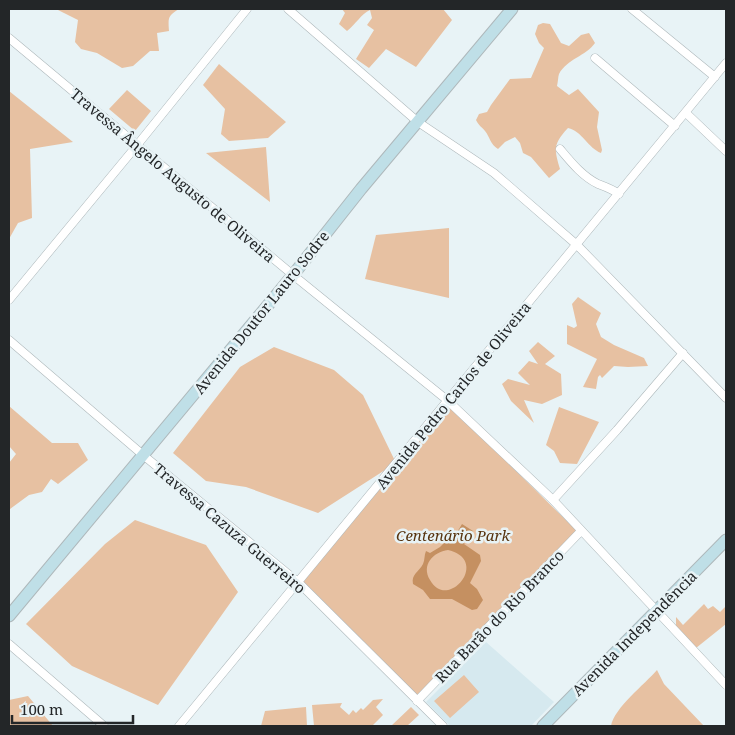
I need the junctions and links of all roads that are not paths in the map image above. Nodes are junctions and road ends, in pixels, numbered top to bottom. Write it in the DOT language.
graph roads {
  1 [pos="246,9"];
  2 [pos="288,9"];
  3 [pos="512,9"];
  4 [pos="632,9"];
  5 [pos="9,38"];
  6 [pos="595,58"];
  7 [pos="726,64"];
  8 [pos="715,77"];
  9 [pos="686,113"];
  10 [pos="418,122"];
  11 [pos="675,126"];
  12 [pos="138,144"];
  13 [pos="560,148"];
  14 [pos="726,151"];
  15 [pos="619,194"];
  16 [pos="577,245"];
  17 [pos="293,275"];
  18 [pos="9,300"];
  19 [pos="9,340"];
  20 [pos="683,353"];
  21 [pos="726,398"];
  22 [pos="447,400"];
  23 [pos="143,455"];
  24 [pos="553,500"];
  25 [pos="581,531"];
  26 [pos="726,540"];
  27 [pos="298,582"];
  28 [pos="656,610"];
  29 [pos="9,616"];
  30 [pos="9,644"];
  31 [pos="726,685"];
  32 [pos="417,701"];
  33 [pos="104,726"];
  34 [pos="179,726"];
  35 [pos="443,726"];
  36 [pos="543,726"];
  1 -- 12 [label="street"];
  2 -- 10 [label="street"];
  3 -- 10 [label="street, Avenida Doutor Lauro Sodre"];
  4 -- 8 [label="street"];
  5 -- 12 [label="street, Travessa Ângelo Augusto de Oliveira"];
  6 -- 11 [label="street"];
  7 -- 8 [label="street, Avenida Pedro Carlos de Oliveira"];
  8 -- 9 [label="street, Avenida Pedro Carlos de Oliveira"];
  9 -- 11 [label="street, Avenida Pedro Carlos de Oliveira"];
  9 -- 14 [label="street"];
  10 -- 16 [label="street"];
  10 -- 17 [label="street, Avenida Doutor Lauro Sodre"];
  11 -- 15 [label="street, Avenida Pedro Carlos de Oliveira"];
  12 -- 17 [label="street, Travessa Ângelo Augusto de Oliveira"];
  12 -- 18 [label="street"];
  13 -- 15 [label="street"];
  15 -- 16 [label="street, Avenida Pedro Carlos de Oliveira"];
  16 -- 20 [label="street"];
  16 -- 22 [label="street, Avenida Pedro Carlos de Oliveira"];
  17 -- 22 [label="street, Travessa Ângelo Augusto de Oliveira"];
  17 -- 23 [label="street, Avenida Doutor Lauro Sodre"];
  19 -- 23 [label="street, Travessa Cazuza Guerreiro"];
  20 -- 21 [label="street"];
  20 -- 24 [label="street"];
  22 -- 24 [label="street, Travessa Ângelo Augusto de Oliveira"];
  22 -- 27 [label="street, Avenida Pedro Carlos de Oliveira"];
  23 -- 27 [label="street, Travessa Cazuza Guerreiro"];
  23 -- 29 [label="street, Avenida Doutor Lauro Sodre"];
  24 -- 25 [label="street, Travessa Ângelo Augusto de Oliveira"];
  25 -- 28 [label="street, Travessa Ângelo Augusto de Oliveira"];
  25 -- 32 [label="street, Rua Barão do Rio Branco"];
  26 -- 28 [label="street, Avenida Independência"];
  27 -- 32 [label="street, Travessa Cazuza Guerreiro"];
  27 -- 34 [label="street, Avenida Pedro Carlos de Oliveira"];
  28 -- 31 [label="street, Travessa Ângelo Augusto de Oliveira"];
  28 -- 36 [label="street, Avenida Independência"];
  30 -- 33 [label="street"];
  32 -- 35 [label="street, Travessa Cazuza Guerreiro"];
}
